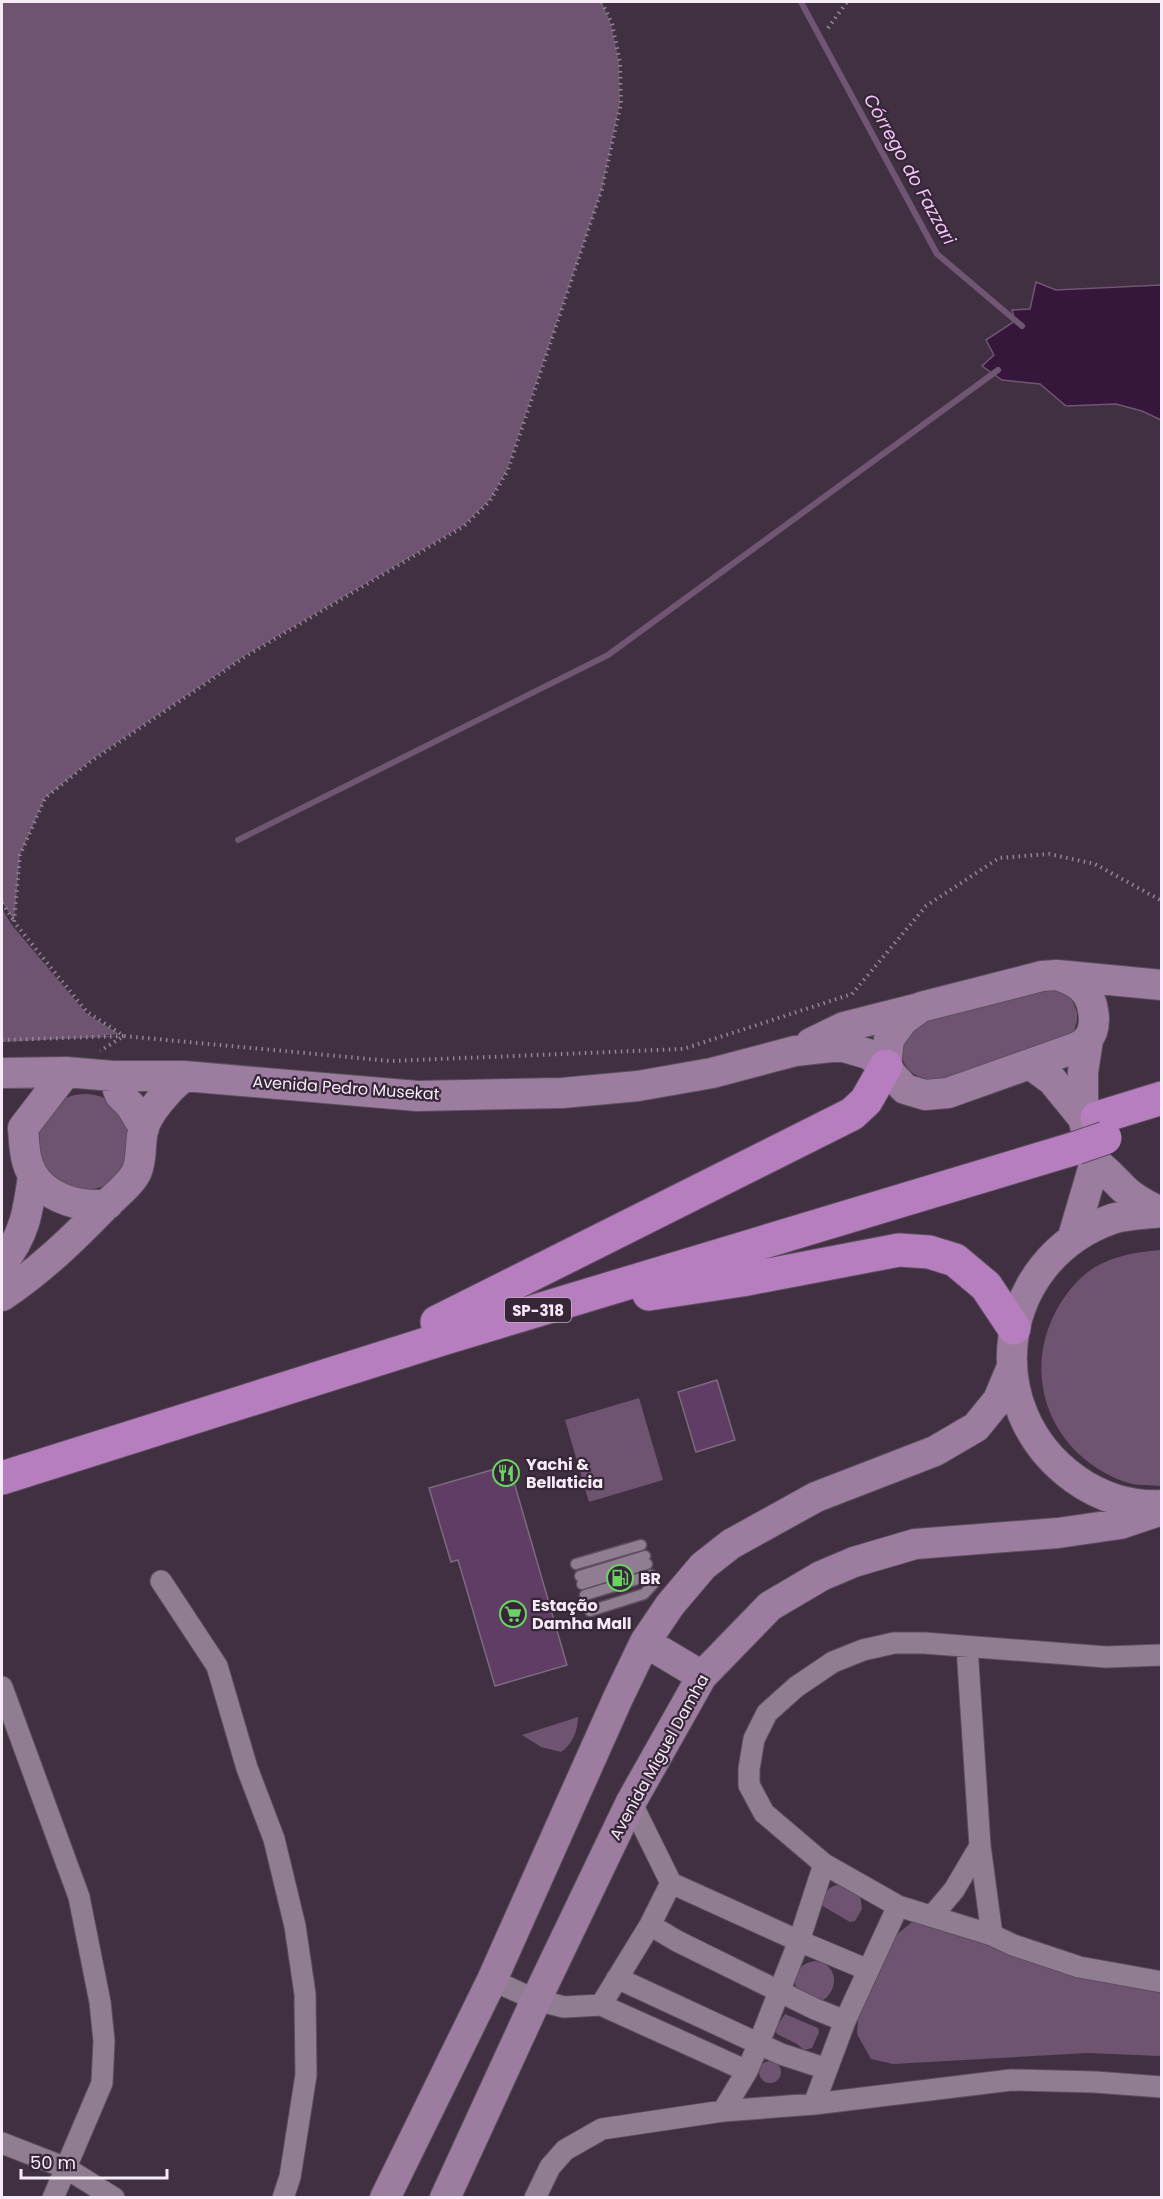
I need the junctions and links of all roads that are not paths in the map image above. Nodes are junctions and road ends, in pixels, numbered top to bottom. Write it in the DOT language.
graph roads {
  1 [pos="1057,975"];
  2 [pos="1161,985"];
  3 [pos="921,1007"];
  4 [pos="1088,1040"];
  5 [pos="795,1051"];
  6 [pos="1030,1064"];
  7 [pos="886,1066"];
  8 [pos="66,1072"];
  9 [pos="2,1073"];
  10 [pos="113,1076"];
  11 [pos="184,1076"];
  12 [pos="1161,1098"];
  13 [pos="1161,1121"];
  14 [pos="144,1128"];
  15 [pos="2,1129"];
  16 [pos="1088,1135"];
  17 [pos="30,1169"];
  18 [pos="108,1204"];
  19 [pos="1161,1212"];
  20 [pos="1072,1240"];
  21 [pos="2,1263"];
  22 [pos="2,1296"];
  23 [pos="1014,1328"];
  24 [pos="440,1331"];
  25 [pos="1011,1369"];
  26 [pos="2,1460"];
  27 [pos="2,1478"];
  28 [pos="1161,1505"];
  29 [pos="1161,1510"];
  30 [pos="576,1564"];
  31 [pos="647,1564"];
  32 [pos="161,1581"];
  33 [pos="590,1611"];
  34 [pos="645,1642"];
  35 [pos="967,1647"];
  36 [pos="1161,1655"];
  37 [pos="702,1676"];
  38 [pos="2,1687"];
  39 [pos="631,1802"];
  40 [pos="980,1846"];
  41 [pos="824,1864"];
  42 [pos="671,1883"];
  43 [pos="898,1906"];
  44 [pos="932,1916"];
  45 [pos="650,1925"];
  46 [pos="992,1935"];
  47 [pos="799,1941"];
  48 [pos="868,1970"];
  49 [pos="617,1978"];
  50 [pos="492,1980"];
  51 [pos="1161,1982"];
  52 [pos="780,1991"];
  53 [pos="536,2000"];
  54 [pos="601,2006"];
  55 [pos="845,2021"];
  56 [pos="759,2043"];
  57 [pos="826,2069"];
  58 [pos="747,2071"];
  59 [pos="1161,2087"];
  60 [pos="814,2104"];
  61 [pos="723,2111"];
  62 [pos="2,2143"];
  63 [pos="66,2168"];
  64 [pos="111,2197"];
  65 [pos="53,2198"];
  66 [pos="283,2198"];
  67 [pos="385,2198"];
  68 [pos="445,2198"];
  69 [pos="535,2198"];
  1 -- 2 [label="street, Avenida Pedro Musekat"];
  1 -- 3 [label="street, Avenida Pedro Musekat"];
  1 -- 4 [label="street"];
  3 -- 5 [label="street, Avenida Pedro Musekat"];
  3 -- 7 [label="street"];
  4 -- 6 [label="street"];
  4 -- 16 [label="street"];
  5 -- 7 [label="street, Avenida Pedro Musekat"];
  5 -- 11 [label="street, Avenida Pedro Musekat"];
  6 -- 7 [label="street"];
  6 -- 16 [label="street"];
  7 -- 24 [label="highway"];
  8 -- 9 [label="street, Avenida Pedro Musekat"];
  8 -- 10 [label="street, Avenida Pedro Musekat"];
  8 -- 17 [label="street"];
  10 -- 11 [label="street, Avenida Pedro Musekat"];
  10 -- 14 [label="street"];
  11 -- 14 [label="street"];
  12 -- 16 [label="highway, SP-318"];
  13 -- 16 [label="highway, SP-318"];
  14 -- 18 [label="street"];
  15 -- 17 [label="street"];
  16 -- 19 [label="street"];
  16 -- 20 [label="street"];
  16 -- 24 [label="highway, SP-318"];
  17 -- 18 [label="street"];
  17 -- 21 [label="street"];
  18 -- 22 [label="street"];
  19 -- 20 [label="street"];
  20 -- 23 [label="street"];
  23 -- 24 [label="highway"];
  23 -- 25 [label="street"];
  24 -- 26 [label="highway, SP-318"];
  24 -- 27 [label="highway, SP-318"];
  25 -- 28 [label="street"];
  25 -- 34 [label="street"];
  29 -- 37 [label="street, Avenida Miguel Damha"];
  30 -- 31 [label="lane"];
  31 -- 31 [label="lane"];
  31 -- 33 [label="lane"];
  32 -- 66 [label="street"];
  34 -- 37 [label="street"];
  34 -- 50 [label="street"];
  35 -- 36 [label="street"];
  35 -- 40 [label="street"];
  35 -- 41 [label="street"];
  37 -- 39 [label="street, Avenida Miguel Damha"];
  38 -- 63 [label="street"];
  39 -- 42 [label="street"];
  39 -- 53 [label="street, Avenida Miguel Damha"];
  40 -- 44 [label="street"];
  40 -- 46 [label="street"];
  41 -- 43 [label="street"];
  41 -- 47 [label="street"];
  42 -- 45 [label="street"];
  42 -- 47 [label="street"];
  43 -- 44 [label="street"];
  43 -- 48 [label="street"];
  44 -- 46 [label="street"];
  45 -- 49 [label="street"];
  45 -- 52 [label="street"];
  46 -- 51 [label="street"];
  47 -- 48 [label="street"];
  47 -- 52 [label="street"];
  48 -- 55 [label="street"];
  49 -- 54 [label="street"];
  49 -- 56 [label="street"];
  50 -- 53 [label="street"];
  50 -- 67 [label="street"];
  52 -- 55 [label="street"];
  52 -- 56 [label="street"];
  53 -- 54 [label="street"];
  53 -- 68 [label="street, Avenida Miguel Damha"];
  54 -- 58 [label="street"];
  55 -- 57 [label="street"];
  56 -- 57 [label="street"];
  56 -- 58 [label="street"];
  57 -- 60 [label="street"];
  58 -- 61 [label="street"];
  59 -- 60 [label="street"];
  60 -- 61 [label="street"];
  61 -- 69 [label="street"];
  62 -- 63 [label="street"];
  63 -- 64 [label="street"];
  63 -- 65 [label="street"];
}
